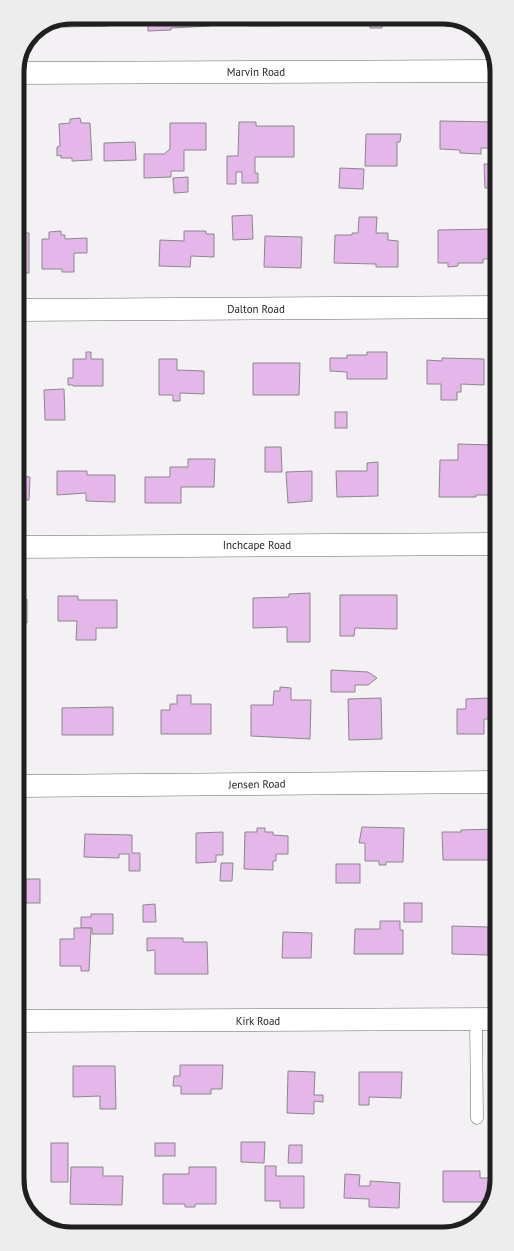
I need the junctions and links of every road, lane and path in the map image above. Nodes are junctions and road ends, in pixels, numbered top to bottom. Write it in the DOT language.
graph roads {
  1 [pos="490,71"];
  2 [pos="24,73"];
  3 [pos="490,308"];
  4 [pos="24,310"];
  5 [pos="490,544"];
  6 [pos="24,547"];
  7 [pos="490,782"];
  8 [pos="24,786"];
  9 [pos="486,1019"];
  10 [pos="24,1021"];
  11 [pos="477,1118"];
  1 -- 2 [label="street, Marvin Road"];
  3 -- 4 [label="street, Dalton Road"];
  5 -- 6 [label="street, Inchcape Road"];
  7 -- 8 [label="street, Jensen Road"];
  9 -- 10 [label="street, Kirk Road"];
  9 -- 11 [label="lane"];
}
